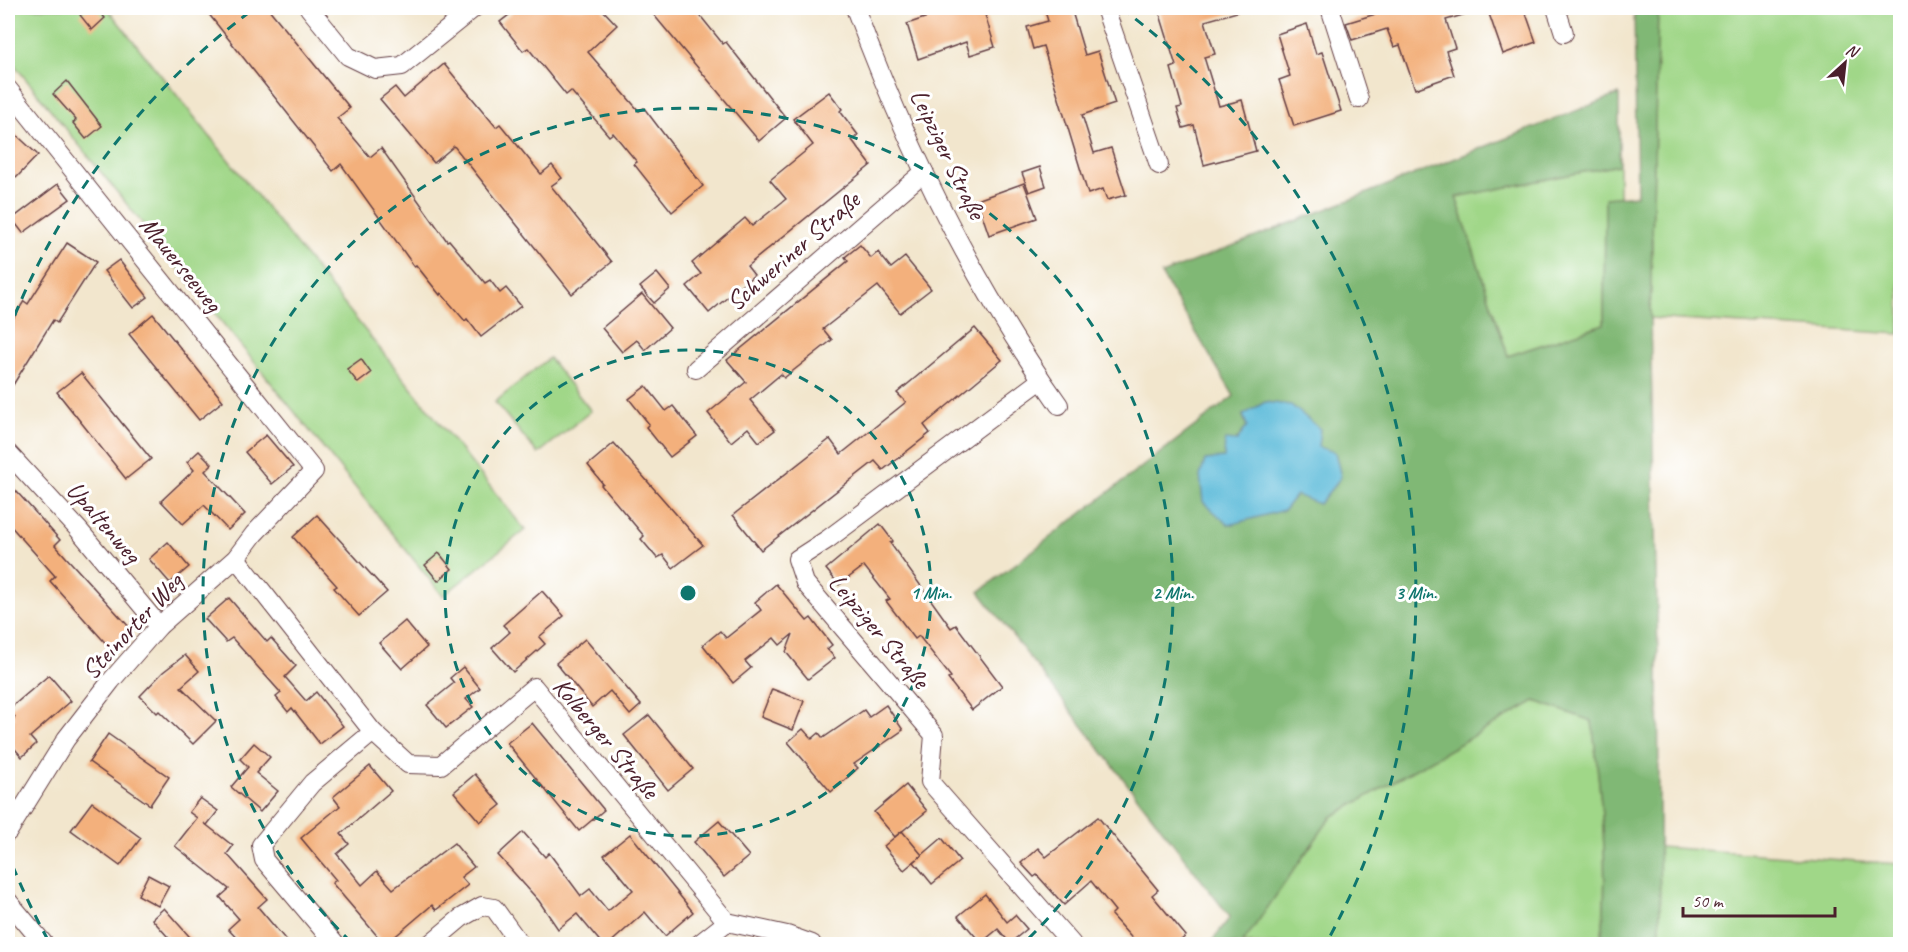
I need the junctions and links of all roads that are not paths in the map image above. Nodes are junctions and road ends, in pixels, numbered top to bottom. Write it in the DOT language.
graph roads {
  1 [pos="309,8"];
  2 [pos="474,8"];
  3 [pos="855,8"];
  4 [pos="1105,8"];
  5 [pos="1330,8"];
  6 [pos="1556,8"];
  7 [pos="1564,33"];
  8 [pos="8,89"];
  9 [pos="1359,99"];
  10 [pos="1159,165"];
  11 [pos="924,172"];
  12 [pos="696,369"];
  13 [pos="1041,380"];
  14 [pos="1059,405"];
  15 [pos="8,453"];
  16 [pos="314,471"];
  17 [pos="236,558"];
  18 [pos="159,626"];
  19 [pos="373,732"];
  20 [pos="8,832"];
  21 [pos="8,901"];
  22 [pos="727,922"];
  23 [pos="36,941"];
  24 [pos="335,945"];
  25 [pos="430,945"];
  26 [pos="520,945"];
  27 [pos="699,945"];
  28 [pos="812,945"];
  29 [pos="1072,945"];
  1 -- 2 [label="street"];
  3 -- 11 [label="street, Leipziger Straße"];
  4 -- 10 [label="street"];
  5 -- 9 [label="street"];
  6 -- 7 [label="street"];
  8 -- 16 [label="street, Mauerseeweg"];
  11 -- 12 [label="street, Schweriner Straße"];
  11 -- 13 [label="street, Leipziger Straße"];
  13 -- 14 [label="street, Leipziger Straße"];
  13 -- 29 [label="street, Leipziger Straße"];
  15 -- 18 [label="street, Upaltenweg"];
  16 -- 17 [label="street, Steinorter Weg"];
  17 -- 18 [label="street, Steinorter Weg"];
  17 -- 19 [label="street, Kolberger Straße"];
  18 -- 20 [label="street, Steinorter Weg"];
  19 -- 22 [label="street, Kolberger Straße"];
  19 -- 24 [label="street"];
  21 -- 23 [label="street"];
  22 -- 27 [label="street"];
  22 -- 28 [label="street"];
  25 -- 26 [label="street"];
}
